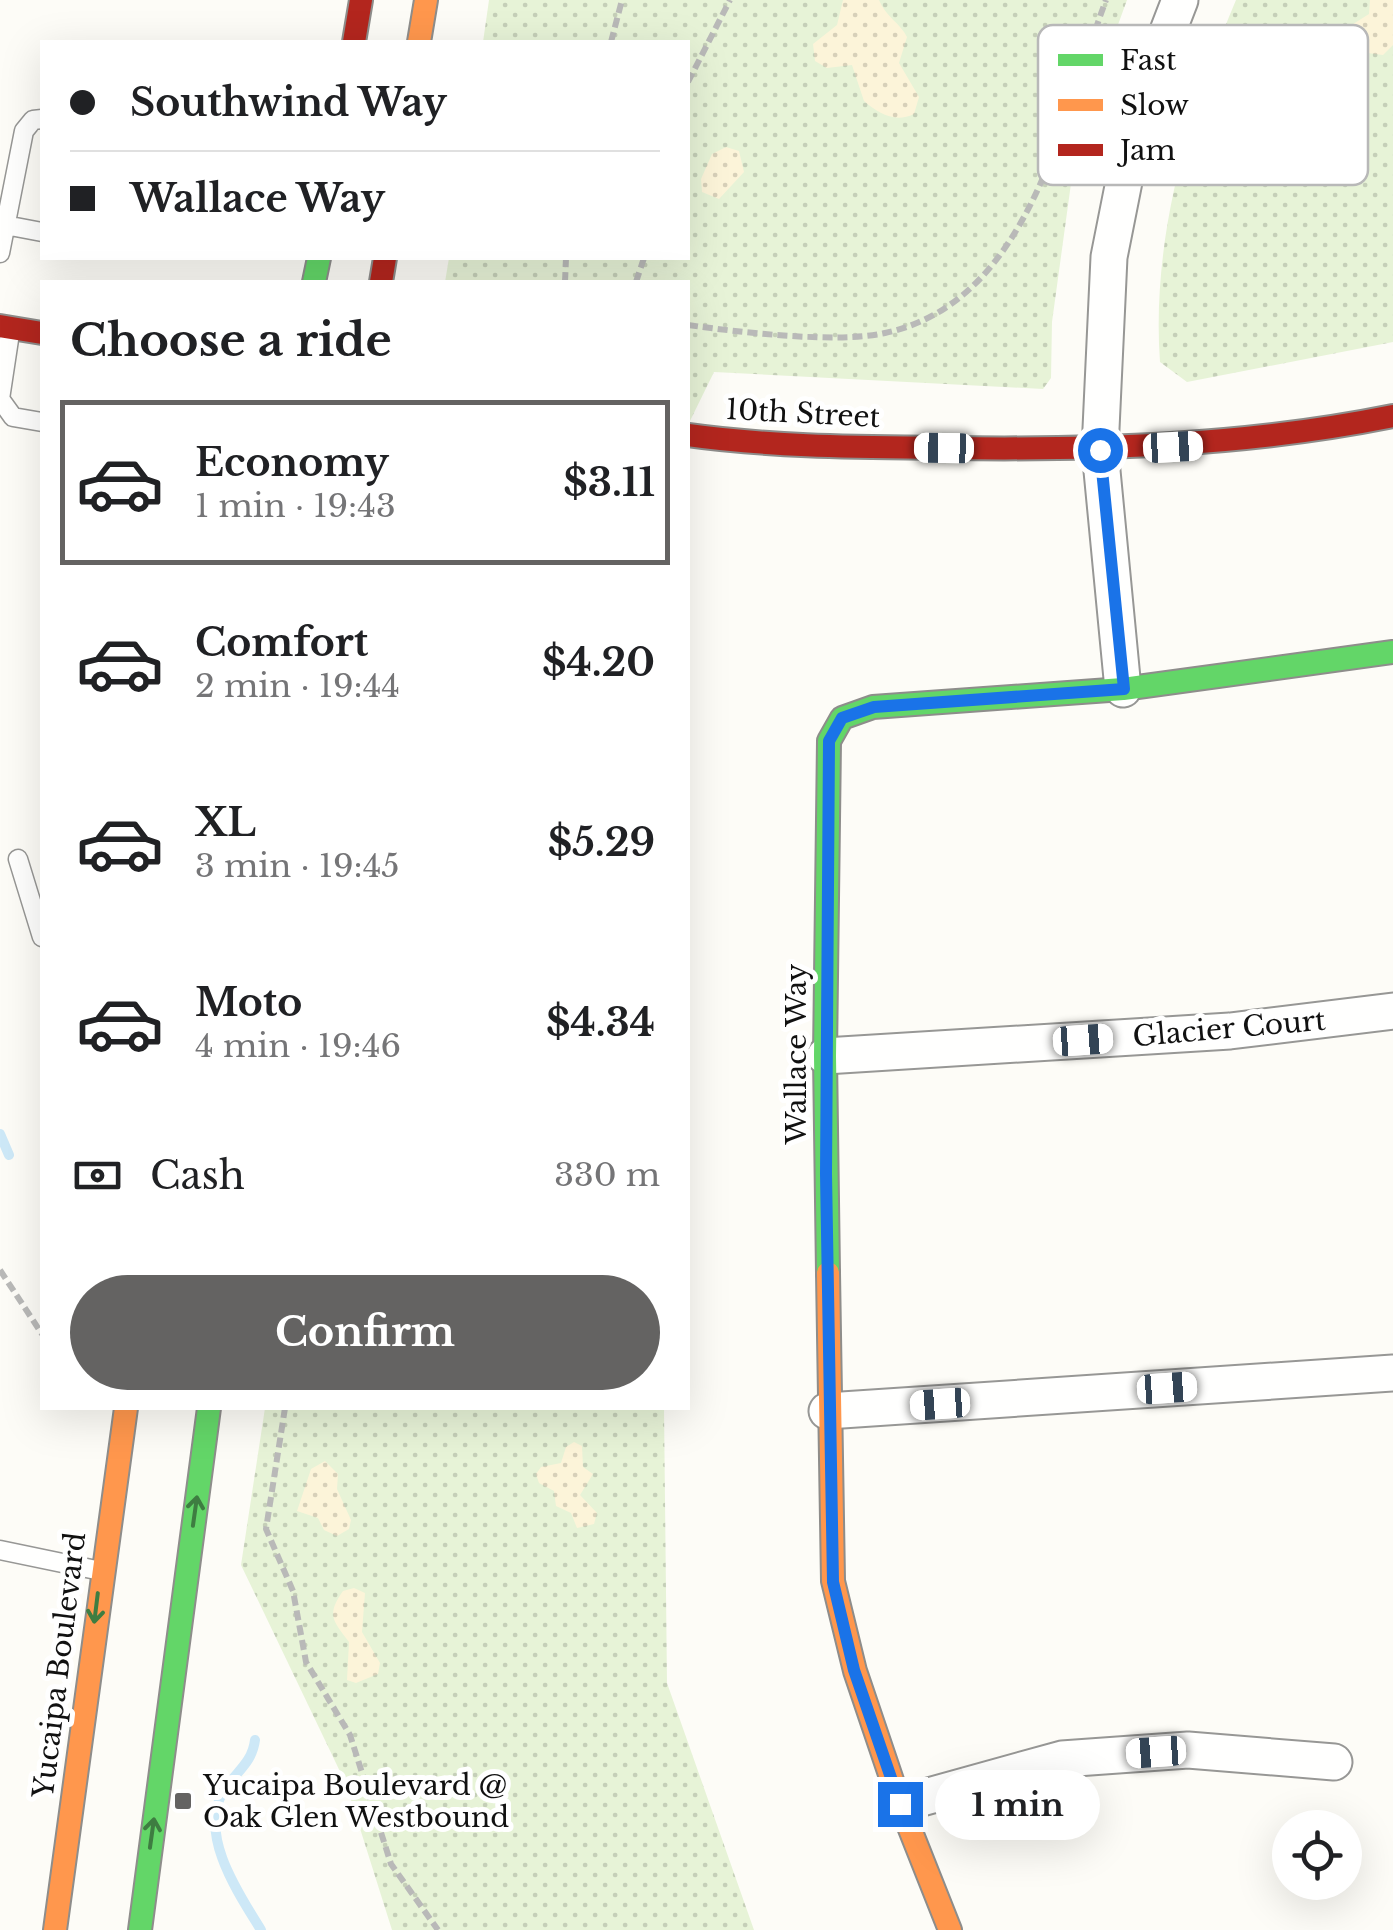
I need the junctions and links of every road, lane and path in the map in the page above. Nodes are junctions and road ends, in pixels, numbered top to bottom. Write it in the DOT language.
graph roads {
  1 [pos="426,0"];
  2 [pos="622,0"];
  3 [pos="730,0"];
  4 [pos="1106,0"];
  5 [pos="1180,0"];
  6 [pos="354,1"];
  7 [pos="1097,25"];
  8 [pos="1170,25"];
  9 [pos="354,40"];
  10 [pos="420,40"];
  11 [pos="612,40"];
  12 [pos="690,78"];
  13 [pos="40,119"];
  14 [pos="1041,185"];
  15 [pos="1123,185"];
  16 [pos="5,226"];
  17 [pos="40,232"];
  18 [pos="0,253"];
  19 [pos="690,325"];
  20 [pos="5,327"];
  21 [pos="40,333"];
  22 [pos="1393,416"];
  23 [pos="40,422"];
  24 [pos="690,435"];
  25 [pos="1100,450"];
  26 [pos="1393,652"];
  27 [pos="1124,689"];
  28 [pos="18,859"];
  29 [pos="40,930"];
  30 [pos="1393,1011"];
  31 [pos="826,1056"];
  32 [pos="0,1270"];
  33 [pos="40,1331"];
  34 [pos="1393,1373"];
  35 [pos="126,1410"];
  36 [pos="210,1410"];
  37 [pos="285,1410"];
  38 [pos="828,1411"];
  39 [pos="0,1550"];
  40 [pos="101,1571"];
  41 [pos="1334,1762"];
  42 [pos="900,1804"];
  43 [pos="54,1930"];
  44 [pos="140,1930"];
  45 [pos="438,1930"];
  46 [pos="950,1930"];
  1 -- 10 [label="street"];
  2 -- 11 [label="path"];
  3 -- 12 [label="path"];
  4 -- 7 [label="path"];
  5 -- 8 [label="street"];
  6 -- 9 [label="street"];
  13 -- 16 [label="lane"];
  14 -- 19 [label="path"];
  15 -- 25 [label="street"];
  16 -- 17 [label="lane"];
  16 -- 18 [label="lane"];
  20 -- 21 [label="street"];
  20 -- 23 [label="lane"];
  22 -- 25 [label="street, 10th Street"];
  24 -- 25 [label="street, 10th Street"];
  25 -- 27 [label="street"];
  26 -- 27 [label="street, Wallace Way"];
  27 -- 31 [label="street, Wallace Way"];
  28 -- 29 [label="lane"];
  30 -- 31 [label="street, Glacier Court"];
  31 -- 38 [label="street, Wallace Way"];
  32 -- 33 [label="path"];
  34 -- 38 [label="street"];
  35 -- 40 [label="street, Yucaipa Boulevard"];
  44 -- 36 [label="street, one-way"];
  37 -- 45 [label="path"];
  38 -- 42 [label="street, Wallace Way"];
  39 -- 40 [label="lane"];
  40 -- 43 [label="street, Yucaipa Boulevard, one-way"];
  41 -- 42 [label="street"];
  42 -- 46 [label="street, Wallace Way"];
}
